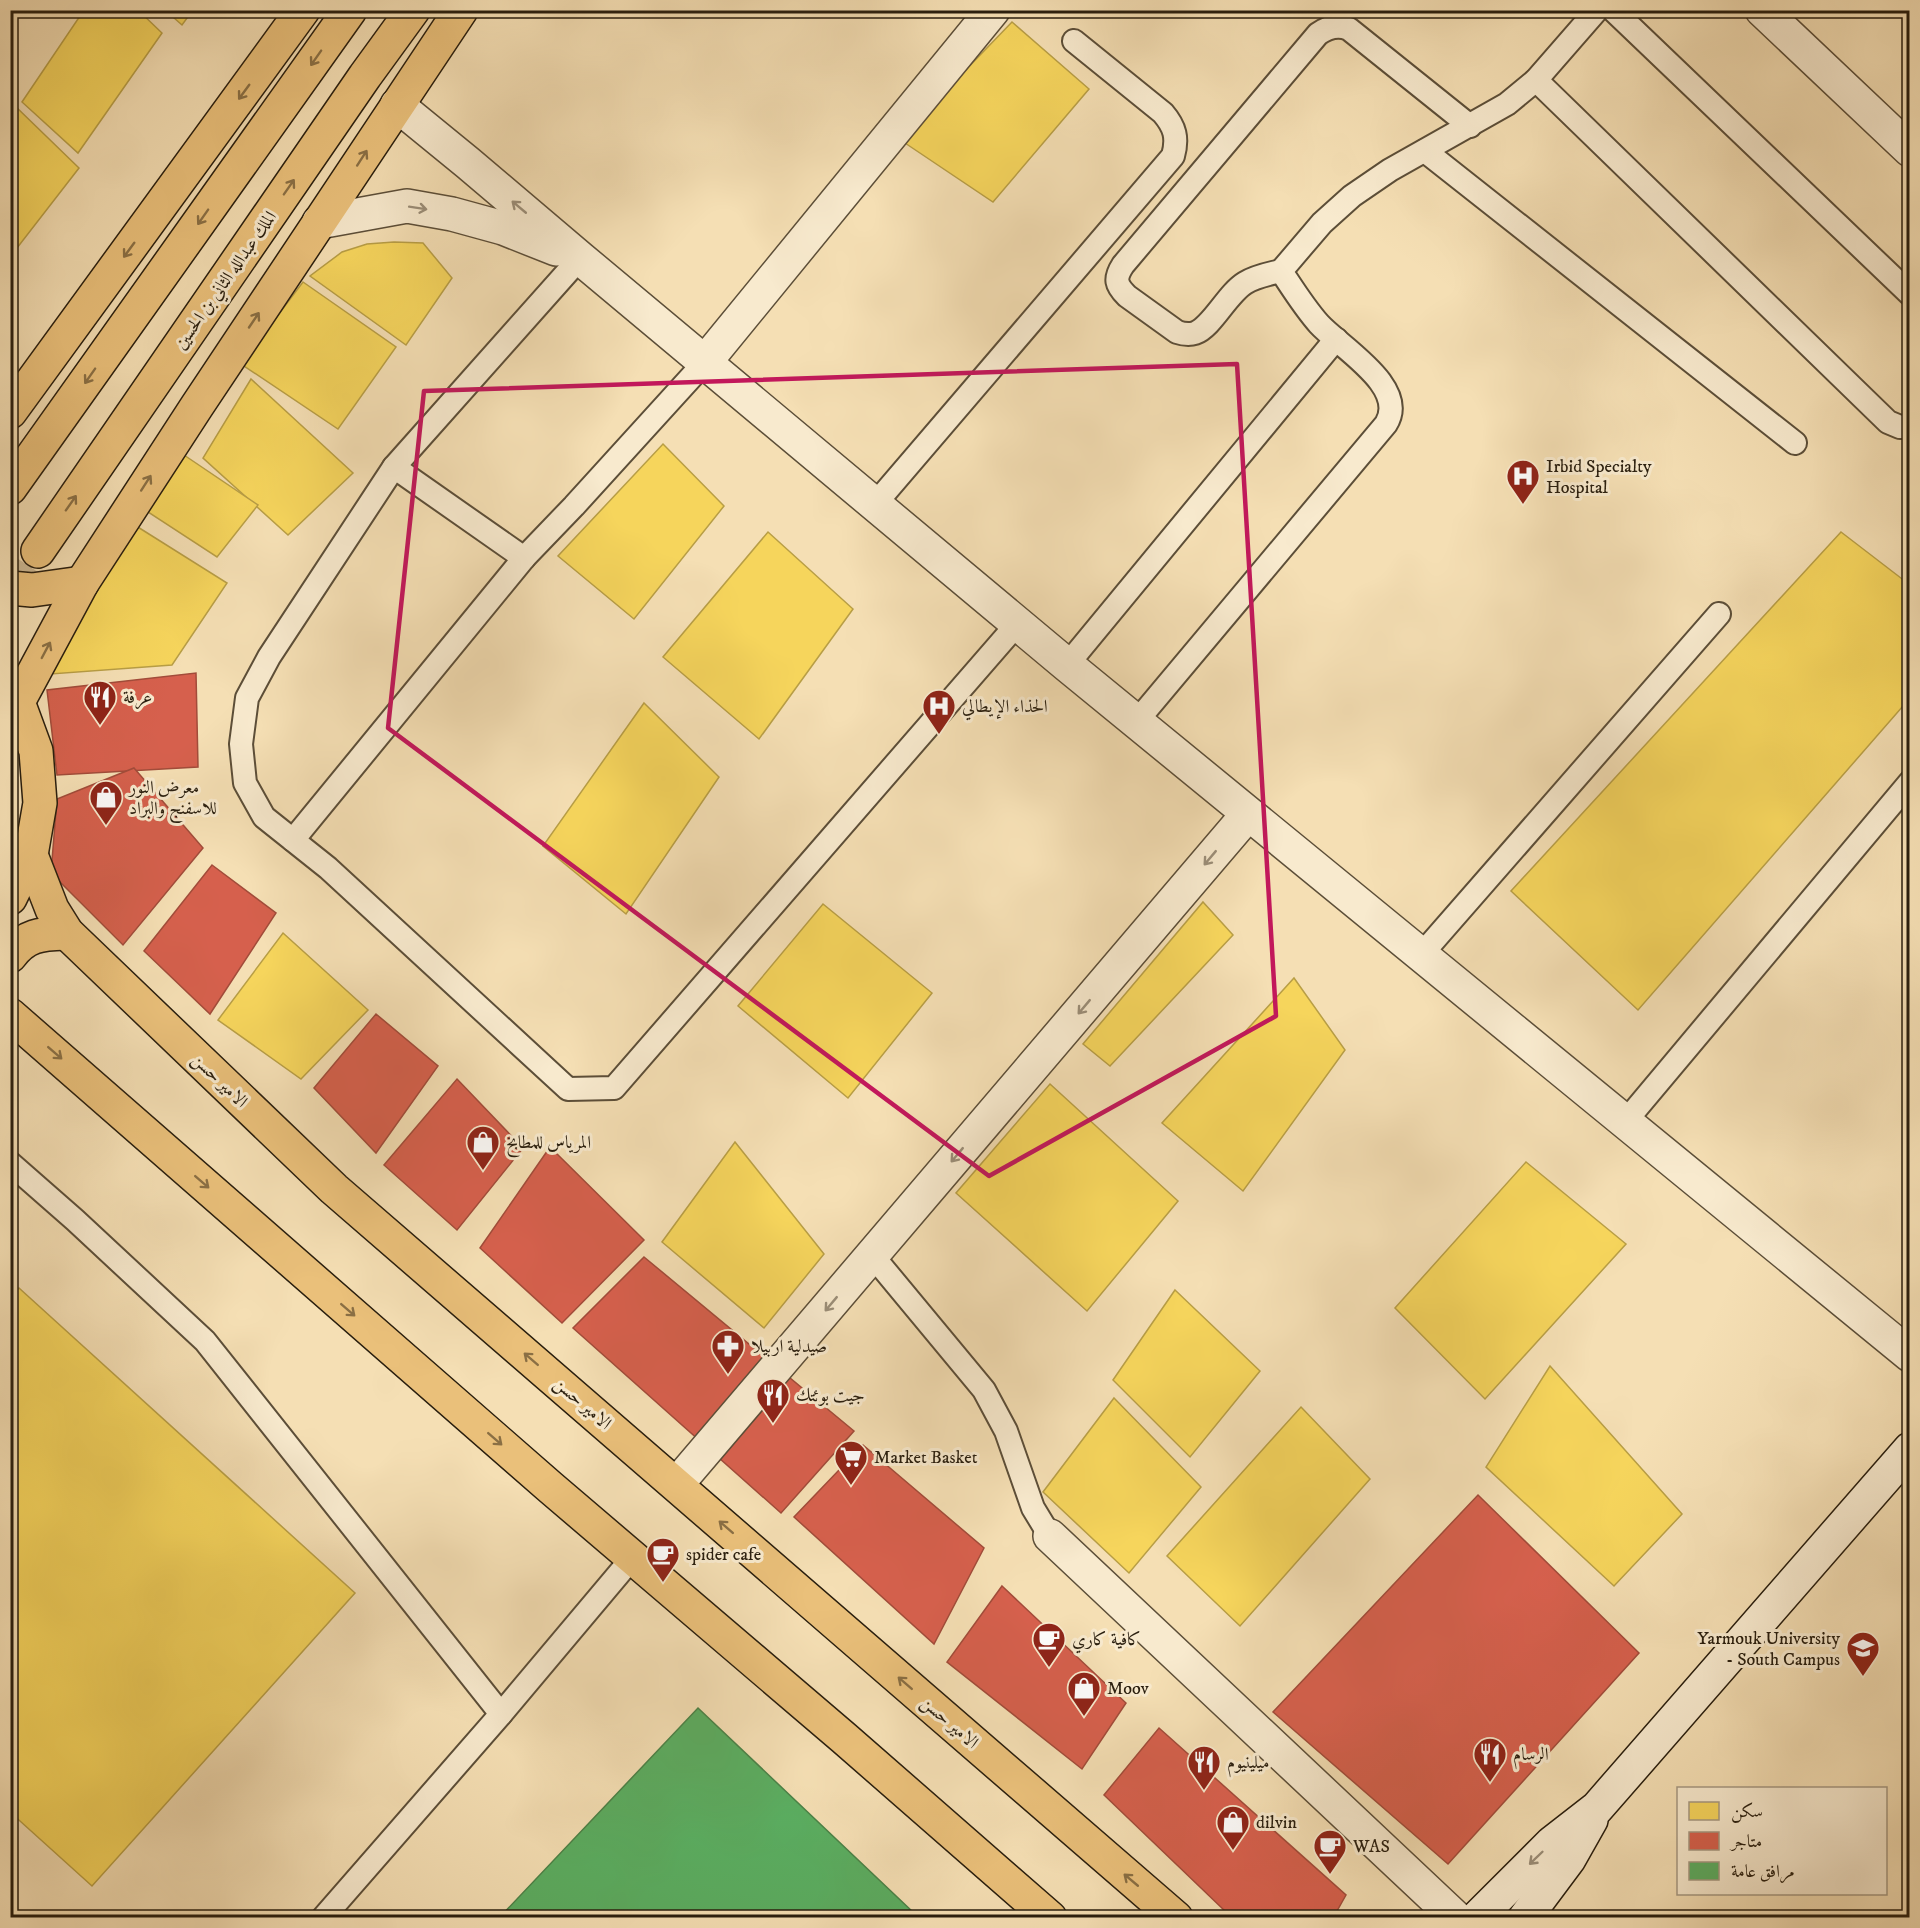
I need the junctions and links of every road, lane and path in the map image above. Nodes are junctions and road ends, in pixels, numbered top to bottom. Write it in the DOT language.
graph roads {
  1 [pos="303,10"];
  2 [pos="350,10"];
  3 [pos="413,10"];
  4 [pos="461,10"];
  5 [pos="993,10"];
  6 [pos="1597,10"];
  7 [pos="1613,10"];
  8 [pos="1762,10"];
  9 [pos="1074,41"];
  10 [pos="1536,80"];
  11 [pos="397,105"];
  12 [pos="1470,126"];
  13 [pos="1910,150"];
  14 [pos="1425,151"];
  15 [pos="320,222"];
  16 [pos="580,258"];
  17 [pos="1281,270"];
  18 [pos="1910,294"];
  19 [pos="1336,339"];
  20 [pos="705,362"];
  21 [pos="10,412"];
  22 [pos="1910,427"];
  23 [pos="1795,443"];
  24 [pos="394,467"];
  25 [pos="10,488"];
  26 [pos="876,503"];
  27 [pos="38,551"];
  28 [pos="524,558"];
  29 [pos="82,582"];
  30 [pos="10,588"];
  31 [pos="1719,614"];
  32 [pos="1018,623"];
  33 [pos="1067,665"];
  34 [pos="14,697"];
  35 [pos="1137,721"];
  36 [pos="1910,783"];
  37 [pos="1248,814"];
  38 [pos="293,840"];
  39 [pos="31,855"];
  40 [pos="10,898"];
  41 [pos="67,933"];
  42 [pos="1421,955"];
  43 [pos="10,956"];
  44 [pos="10,1015"];
  45 [pos="1625,1122"];
  46 [pos="10,1163"];
  47 [pos="872,1256"];
  48 [pos="1910,1355"];
  49 [pos="1910,1449"];
  50 [pos="677,1484"];
  51 [pos="1050,1536"];
  52 [pos="633,1557"];
  53 [pos="501,1714"];
  54 [pos="1598,1808"];
  55 [pos="323,1917"];
  56 [pos="1050,1917"];
  57 [pos="1176,1917"];
  58 [pos="1456,1917"];
  59 [pos="1477,1917"];
  60 [pos="1525,1917"];
  1 -- 21 [label="main road, one-way"];
  2 -- 25 [label="main road, one-way"];
  27 -- 3 [label="main road, الملك عبدالله الثاني بن الحسين, one-way"];
  4 -- 11 [label="main road"];
  5 -- 20 [label="street"];
  6 -- 10 [label="lane"];
  7 -- 18 [label="lane"];
  8 -- 13 [label="street"];
  9 -- 26 [label="lane"];
  10 -- 12 [label="lane"];
  10 -- 22 [label="lane"];
  15 -- 11 [label="main road, one-way"];
  16 -- 11 [label="street, one-way"];
  12 -- 14 [label="lane"];
  12 -- 17 [label="lane"];
  14 -- 17 [label="lane"];
  14 -- 23 [label="lane"];
  15 -- 16 [label="street, one-way"];
  29 -- 15 [label="main road, one-way"];
  16 -- 20 [label="street"];
  16 -- 24 [label="lane"];
  17 -- 19 [label="lane"];
  19 -- 33 [label="lane"];
  19 -- 35 [label="lane"];
  20 -- 26 [label="street"];
  20 -- 28 [label="lane"];
  24 -- 28 [label="lane"];
  24 -- 38 [label="lane"];
  26 -- 32 [label="street"];
  28 -- 38 [label="lane"];
  29 -- 30 [label="main road"];
  34 -- 29 [label="main road, one-way"];
  31 -- 42 [label="lane"];
  32 -- 33 [label="street"];
  32 -- 38 [label="lane"];
  33 -- 35 [label="street"];
  34 -- 39 [label="main road"];
  35 -- 37 [label="street"];
  36 -- 45 [label="lane"];
  37 -- 42 [label="street"];
  37 -- 47 [label="street, one-way"];
  39 -- 40 [label="main road"];
  39 -- 41 [label="main road, الامير حسن"];
  41 -- 43 [label="main road"];
  50 -- 41 [label="main road, الامير حسن, one-way"];
  42 -- 45 [label="street"];
  44 -- 52 [label="main road, one-way"];
  45 -- 48 [label="street"];
  46 -- 53 [label="lane"];
  47 -- 50 [label="street, one-way"];
  47 -- 51 [label="lane"];
  49 -- 54 [label="street"];
  57 -- 50 [label="main road, الامير حسن, one-way"];
  51 -- 58 [label="street"];
  52 -- 53 [label="lane"];
  52 -- 56 [label="main road"];
  53 -- 55 [label="lane"];
  54 -- 59 [label="street, one-way"];
  54 -- 60 [label="street"];
}
